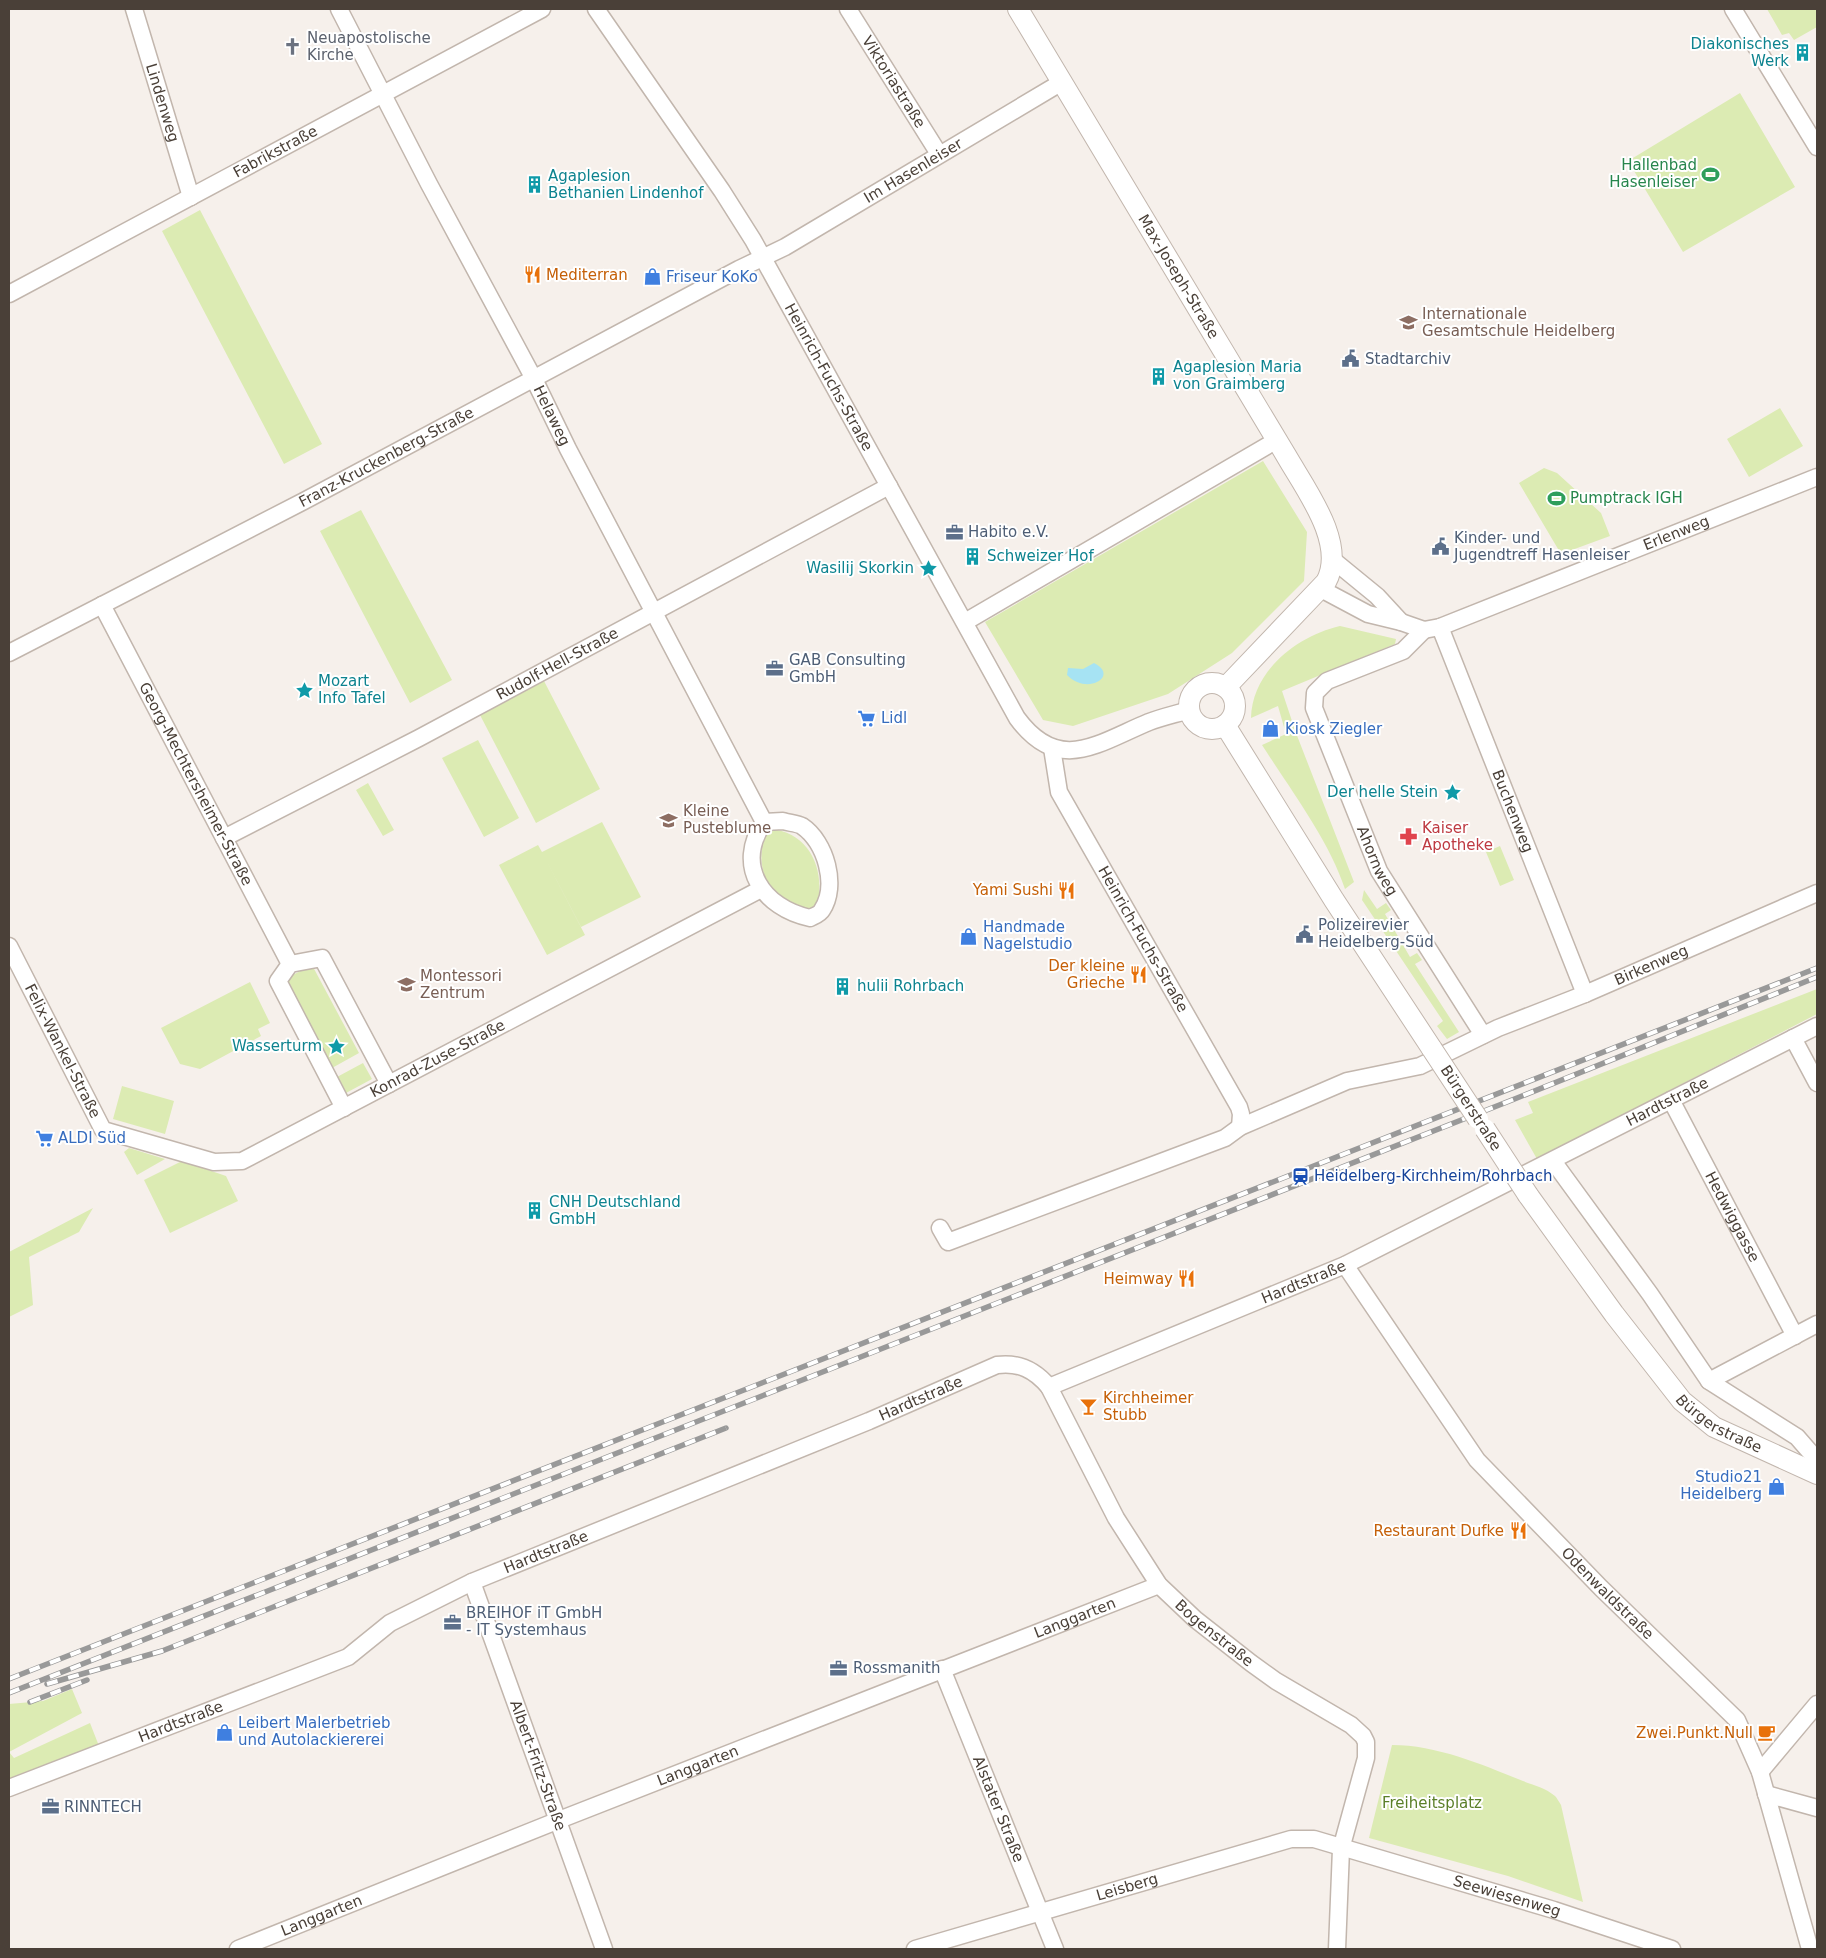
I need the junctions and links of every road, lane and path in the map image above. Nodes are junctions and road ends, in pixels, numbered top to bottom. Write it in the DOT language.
graph roads {
  1 [pos="134,9"];
  2 [pos="340,9"];
  3 [pos="542,9"];
  4 [pos="596,9"];
  5 [pos="848,9"];
  6 [pos="1018,9"];
  7 [pos="1734,9"];
  8 [pos="1062,82"];
  9 [pos="383,94"];
  10 [pos="1817,147"];
  11 [pos="939,154"];
  12 [pos="191,197"];
  13 [pos="763,258"];
  14 [pos="9,294"];
  15 [pos="534,379"];
  16 [pos="1277,440"];
  17 [pos="1817,477"];
  18 [pos="889,486"];
  19 [pos="1333,560"];
  20 [pos="1321,589"];
  21 [pos="102,605"];
  22 [pos="653,612"];
  23 [pos="965,622"];
  24 [pos="1401,622"];
  25 [pos="1432,628"];
  26 [pos="9,653"];
  27 [pos="1226,687"];
  28 [pos="1313,700"];
  29 [pos="1190,710"];
  30 [pos="1225,726"];
  31 [pos="1052,748"];
  32 [pos="764,822"];
  33 [pos="224,838"];
  34 [pos="761,889"];
  35 [pos="1817,893"];
  36 [pos="9,946"];
  37 [pos="290,964"];
  38 [pos="1585,994"];
  39 [pos="1817,1026"];
  40 [pos="1483,1036"];
  41 [pos="1793,1038"];
  42 [pos="1817,1083"];
  43 [pos="388,1084"];
  44 [pos="1670,1100"];
  45 [pos="344,1108"];
  46 [pos="1240,1127"];
  47 [pos="103,1130"];
  48 [pos="1553,1162"];
  49 [pos="940,1228"];
  50 [pos="1345,1265"];
  51 [pos="1817,1324"];
  52 [pos="1795,1336"];
  53 [pos="1709,1381"];
  54 [pos="1049,1387"];
  55 [pos="1817,1460"];
  56 [pos="1817,1474"];
  57 [pos="472,1582"];
  58 [pos="1159,1585"];
  59 [pos="942,1669"];
  60 [pos="1817,1704"];
  61 [pos="1760,1772"];
  62 [pos="9,1788"];
  63 [pos="1766,1794"];
  64 [pos="1817,1808"];
  65 [pos="559,1820"];
  66 [pos="1341,1849"];
  67 [pos="1040,1912"];
  68 [pos="1653,1946"];
  69 [pos="238,1949"];
  70 [pos="604,1949"];
  71 [pos="916,1949"];
  72 [pos="1055,1949"];
  73 [pos="1337,1949"];
  74 [pos="1672,1949"];
  75 [pos="1810,1949"];
  1 -- 12 [label="street, Lindenweg"];
  2 -- 9 [label="street, Helaweg"];
  3 -- 9 [label="street, Fabrikstraße"];
  4 -- 13 [label="street, Heinrich-Fuchs-Straße"];
  5 -- 11 [label="street, Viktoriastraße"];
  6 -- 8 [label="street, Max-Joseph-Straße"];
  7 -- 10 [label="street"];
  8 -- 11 [label="street, Im Hasenleiser"];
  8 -- 16 [label="street, Max-Joseph-Straße"];
  9 -- 12 [label="street, Fabrikstraße"];
  9 -- 15 [label="street, Helaweg"];
  11 -- 13 [label="street, Im Hasenleiser"];
  12 -- 14 [label="street, Fabrikstraße"];
  13 -- 15 [label="street, Franz-Kruckenberg-Straße"];
  13 -- 18 [label="street, Heinrich-Fuchs-Straße"];
  15 -- 21 [label="street, Franz-Kruckenberg-Straße"];
  15 -- 22 [label="street, Helaweg"];
  16 -- 19 [label="street, Max-Joseph-Straße"];
  16 -- 23 [label="street"];
  17 -- 25 [label="street, Erlenweg"];
  18 -- 22 [label="street, Rudolf-Hell-Straße"];
  18 -- 23 [label="street, Heinrich-Fuchs-Straße"];
  19 -- 20 [label="street"];
  19 -- 24 [label="street"];
  20 -- 24 [label="street"];
  20 -- 27 [label="street"];
  21 -- 26 [label="street, Franz-Kruckenberg-Straße"];
  21 -- 33 [label="street, Georg-Mechtersheimer-Straße"];
  22 -- 32 [label="street, Helaweg"];
  22 -- 33 [label="street, Rudolf-Hell-Straße"];
  23 -- 31 [label="street, Heinrich-Fuchs-Straße"];
  24 -- 25 [label="street"];
  25 -- 28 [label="street, Erlenweg"];
  25 -- 38 [label="street, Buchenweg"];
  27 -- 29 [label="street"];
  27 -- 30 [label="street"];
  28 -- 40 [label="street, Ahornweg"];
  29 -- 30 [label="street"];
  29 -- 31 [label="street"];
  30 -- 56 [label="street, Bürgerstraße, bridge"];
  31 -- 46 [label="street, Heinrich-Fuchs-Straße"];
  32 -- 34 [label="street"];
  32 -- 34 [label="street"];
  33 -- 37 [label="street, Georg-Mechtersheimer-Straße"];
  34 -- 43 [label="street, Konrad-Zuse-Straße"];
  35 -- 38 [label="street, Birkenweg"];
  36 -- 47 [label="street, Felix-Wankel-Straße"];
  37 -- 43 [label="street"];
  37 -- 45 [label="street"];
  38 -- 40 [label="street, Birkenweg"];
  39 -- 41 [label="street, Hardtstraße"];
  40 -- 46 [label="street"];
  41 -- 42 [label="street"];
  41 -- 44 [label="street, Hardtstraße"];
  43 -- 45 [label="street, Konrad-Zuse-Straße"];
  44 -- 48 [label="street, Hardtstraße"];
  44 -- 52 [label="street, Hedwiggasse"];
  45 -- 47 [label="street, Konrad-Zuse-Straße"];
  46 -- 49 [label="street"];
  48 -- 50 [label="street, Hardtstraße"];
  48 -- 53 [label="street, Bürgerstraße"];
  50 -- 54 [label="street, Hardtstraße"];
  50 -- 61 [label="street, Odenwaldstraße"];
  51 -- 52 [label="street"];
  52 -- 53 [label="street"];
  53 -- 55 [label="street, Bürgerstraße"];
  54 -- 57 [label="street, Hardtstraße"];
  54 -- 58 [label="street, Bogenstraße"];
  57 -- 62 [label="street, Hardtstraße"];
  57 -- 65 [label="street, Albert-Fritz-Straße"];
  58 -- 59 [label="street, Langgarten"];
  58 -- 66 [label="street, Bogenstraße"];
  59 -- 65 [label="street, Langgarten"];
  59 -- 67 [label="street, Alstater Straße"];
  60 -- 61 [label="street"];
  61 -- 63 [label="street, Odenwaldstraße"];
  63 -- 64 [label="street"];
  63 -- 75 [label="street, Odenwaldstraße"];
  65 -- 69 [label="street, Langgarten"];
  65 -- 70 [label="street, Albert-Fritz-Straße"];
  66 -- 67 [label="street, Leisberg"];
  66 -- 68 [label="street, Seewiesenweg"];
  66 -- 73 [label="street, Bogenstraße"];
  67 -- 71 [label="street, Leisberg"];
  67 -- 72 [label="street, Alstater Straße"];
  68 -- 74 [label="street, Seewiesenweg"];
}
